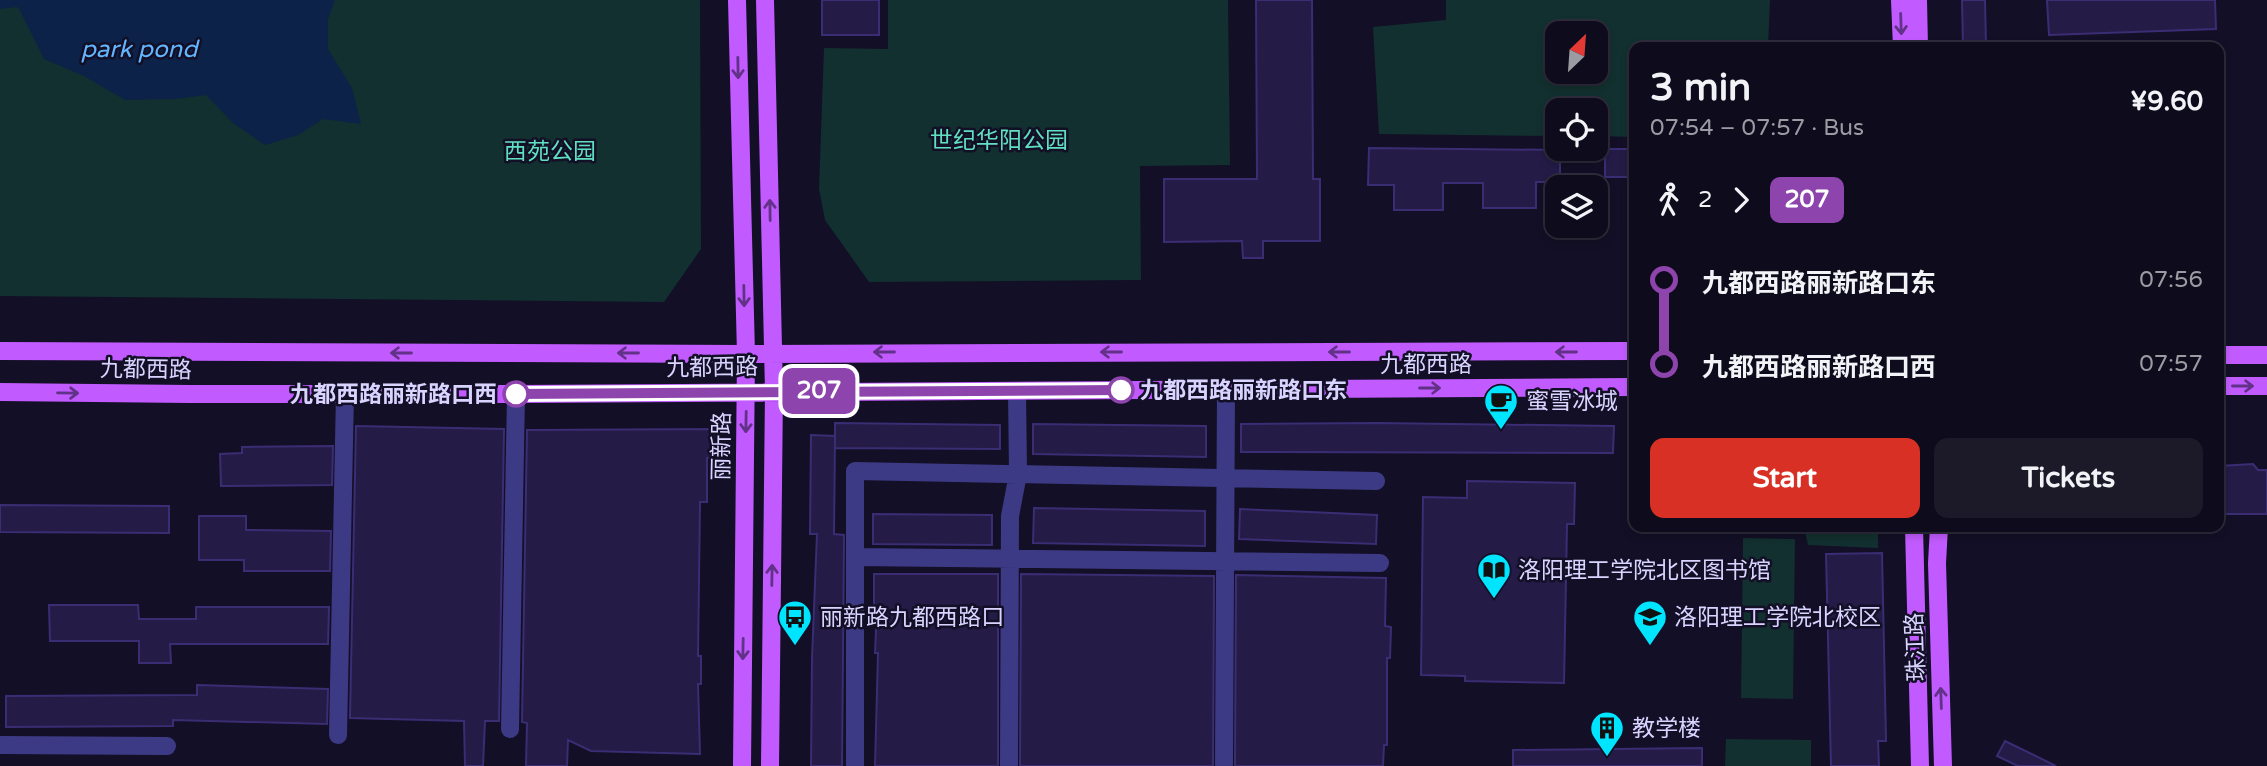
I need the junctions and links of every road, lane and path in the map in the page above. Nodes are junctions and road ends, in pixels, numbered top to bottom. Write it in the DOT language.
graph roads {
  1 [pos="737,0"];
  2 [pos="765,0"];
  3 [pos="1900,0"];
  4 [pos="1918,0"];
  5 [pos="1902,42"];
  6 [pos="1919,42"];
  7 [pos="0,351"];
  8 [pos="1629,351"];
  9 [pos="774,352"];
  10 [pos="746,354"];
  11 [pos="2224,355"];
  12 [pos="2267,355"];
  13 [pos="2224,386"];
  14 [pos="2267,386"];
  15 [pos="1629,387"];
  16 [pos="1226,390"];
  17 [pos="746,391"];
  18 [pos="774,391"];
  19 [pos="1017,391"];
  20 [pos="0,392"];
  21 [pos="345,394"];
  22 [pos="516,394"];
  23 [pos="1018,474"];
  24 [pos="1226,478"];
  25 [pos="1376,481"];
  26 [pos="1914,532"];
  27 [pos="1939,532"];
  28 [pos="855,557"];
  29 [pos="1011,559"];
  30 [pos="1225,562"];
  31 [pos="1380,564"];
  32 [pos="510,729"];
  33 [pos="338,735"];
  34 [pos="0,745"];
  35 [pos="167,746"];
  36 [pos="742,766"];
  37 [pos="770,766"];
  38 [pos="855,766"];
  39 [pos="1009,766"];
  40 [pos="1224,766"];
  41 [pos="1920,766"];
  42 [pos="1943,766"];
  1 -- 10 [label="main road, 丽新路, one-way"];
  9 -- 2 [label="main road, one-way"];
  3 -- 5 [label="main road, one-way"];
  4 -- 6 [label="main road"];
  10 -- 7 [label="main road, 九都西路, one-way"];
  8 -- 9 [label="main road, 九都西路, one-way"];
  9 -- 10 [label="main road, 九都西路"];
  9 -- 18 [label="main road"];
  10 -- 17 [label="main road, 丽新路"];
  11 -- 12 [label="main road"];
  13 -- 14 [label="main road, one-way"];
  16 -- 15 [label="main road, 九都西路, one-way"];
  16 -- 19 [label="main road, 九都西路"];
  16 -- 24 [label="street"];
  17 -- 18 [label="main road, 九都西路"];
  17 -- 22 [label="main road, 九都西路"];
  17 -- 36 [label="main road, 丽新路, one-way"];
  18 -- 19 [label="main road, 九都西路"];
  37 -- 18 [label="main road, one-way"];
  19 -- 23 [label="street"];
  20 -- 21 [label="main road, 九都西路, one-way"];
  21 -- 22 [label="main road, 九都西路"];
  21 -- 33 [label="street"];
  22 -- 32 [label="street"];
  23 -- 24 [label="street"];
  23 -- 28 [label="street"];
  23 -- 29 [label="street"];
  24 -- 25 [label="street"];
  24 -- 30 [label="street"];
  26 -- 41 [label="main road, 珠江路"];
  42 -- 27 [label="main road, 珠江路, one-way"];
  28 -- 29 [label="street"];
  28 -- 38 [label="street"];
  29 -- 30 [label="street"];
  29 -- 39 [label="street"];
  30 -- 31 [label="street"];
  30 -- 40 [label="street"];
  34 -- 35 [label="street"];
}
